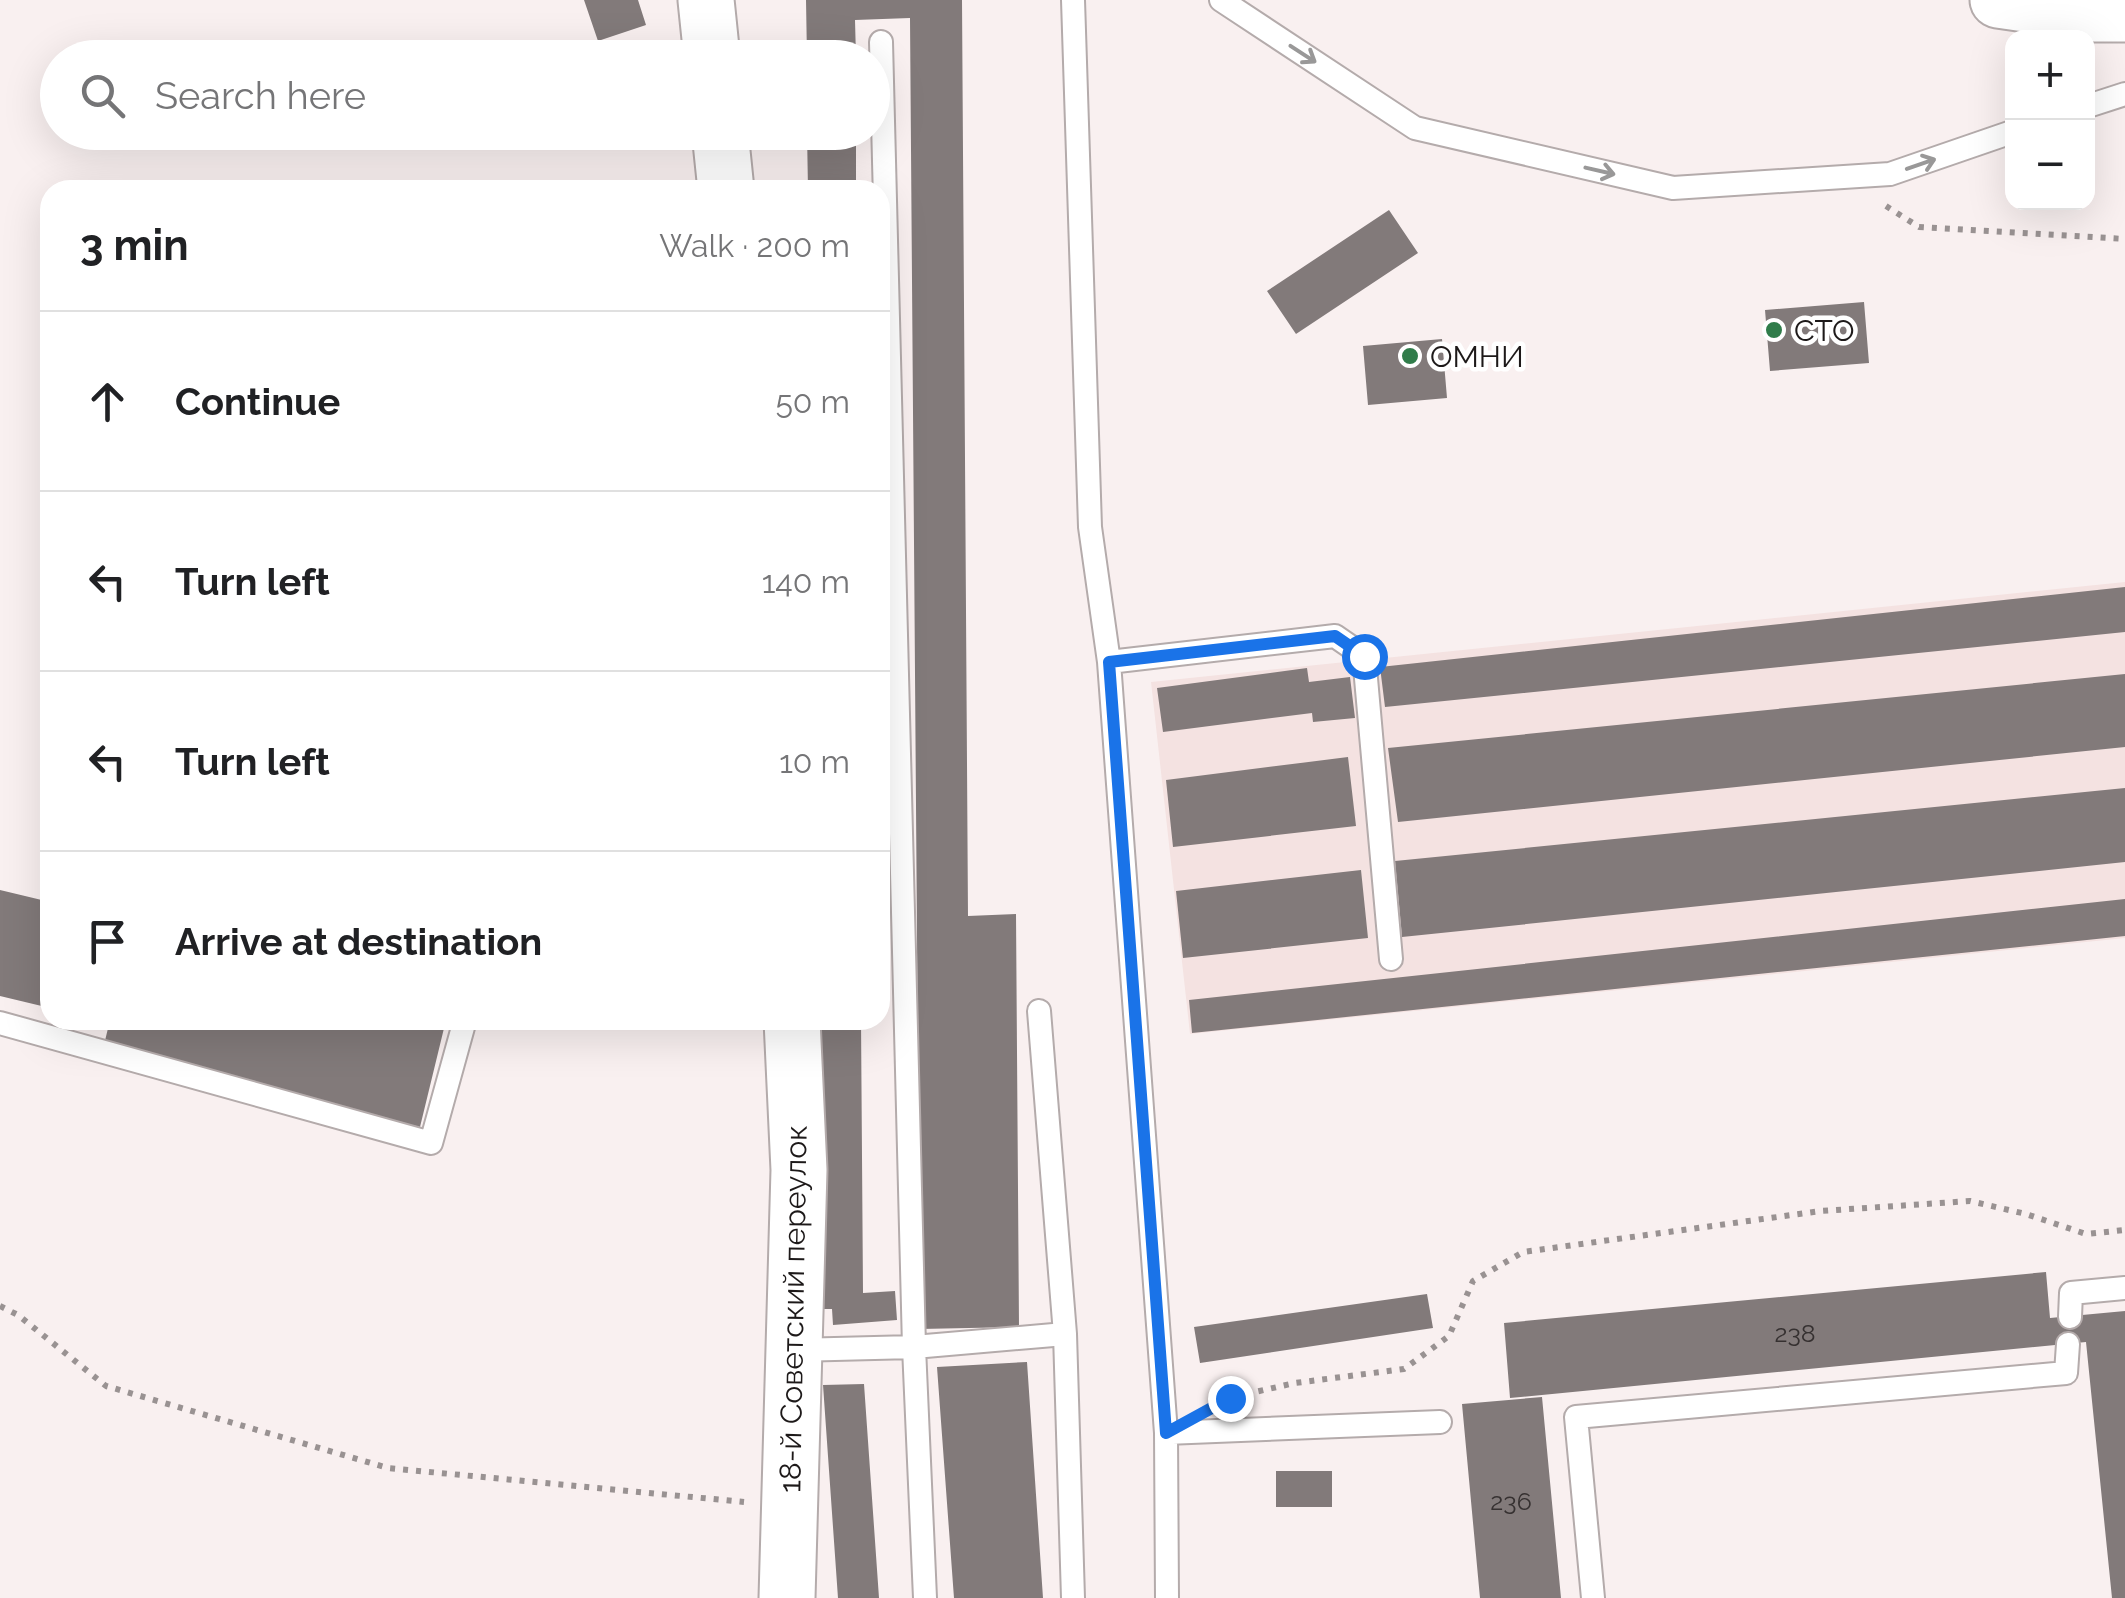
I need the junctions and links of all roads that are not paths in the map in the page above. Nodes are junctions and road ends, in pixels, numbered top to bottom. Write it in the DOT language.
graph roads {
  1 [pos="706,0"];
  2 [pos="1222,0"];
  3 [pos="1998,0"];
  4 [pos="1080,1"];
  5 [pos="2125,14"];
  6 [pos="710,40"];
  7 [pos="2125,94"];
  8 [pos="2095,104"];
  9 [pos="2005,134"];
  10 [pos="722,150"];
  11 [pos="884,150"];
  12 [pos="725,180"];
  13 [pos="884,180"];
  14 [pos="890,398"];
  15 [pos="1109,662"];
  16 [pos="1391,958"];
  17 [pos="1039,1011"];
  18 [pos="0,1023"];
  19 [pos="463,1030"];
  20 [pos="792,1030"];
  21 [pos="2125,1288"];
  22 [pos="2070,1317"];
  23 [pos="1065,1334"];
  24 [pos="2068,1344"];
  25 [pos="914,1347"];
  26 [pos="795,1350"];
  27 [pos="1440,1422"];
  28 [pos="1166,1433"];
  29 [pos="786,1598"];
  30 [pos="926,1598"];
  31 [pos="1073,1598"];
  32 [pos="1167,1598"];
  33 [pos="1593,1598"];
  1 -- 6 [label="street"];
  2 -- 9 [label="lane, one-way"];
  3 -- 5 [label="street"];
  4 -- 15 [label="lane"];
  7 -- 8 [label="lane"];
  10 -- 12 [label="street"];
  11 -- 13 [label="lane"];
  14 -- 25 [label="lane"];
  15 -- 16 [label="lane"];
  15 -- 28 [label="lane"];
  17 -- 23 [label="lane"];
  18 -- 19 [label="lane"];
  20 -- 26 [label="street, 18-й Советский переулок"];
  21 -- 22 [label="lane"];
  23 -- 25 [label="lane"];
  23 -- 31 [label="lane"];
  24 -- 33 [label="lane"];
  25 -- 26 [label="lane"];
  25 -- 30 [label="lane"];
  26 -- 29 [label="street, 18-й Советский переулок"];
  27 -- 28 [label="lane"];
  28 -- 32 [label="lane"];
}
